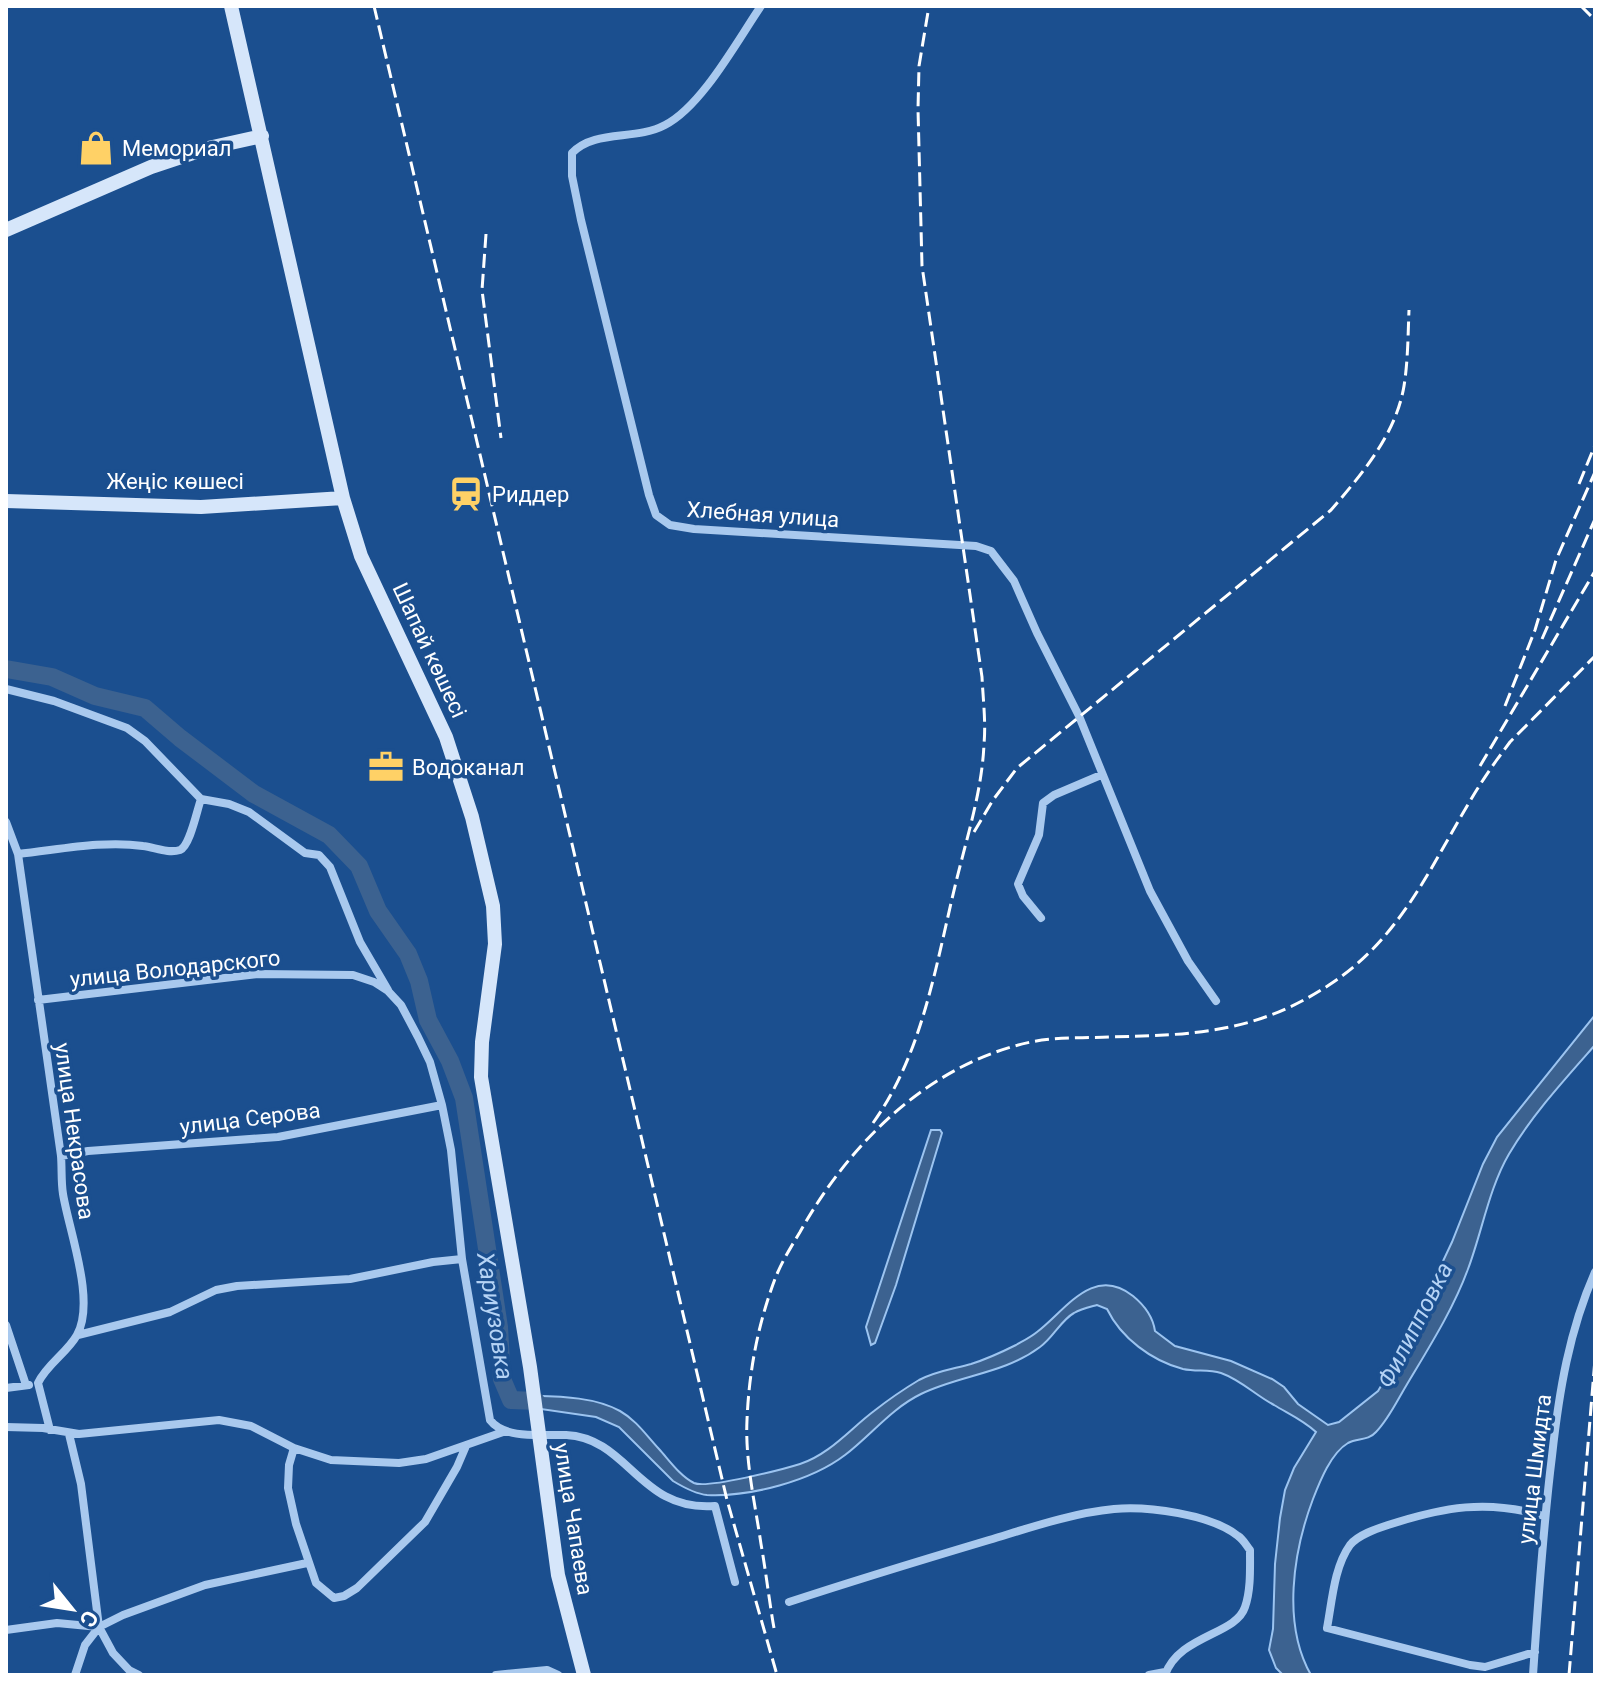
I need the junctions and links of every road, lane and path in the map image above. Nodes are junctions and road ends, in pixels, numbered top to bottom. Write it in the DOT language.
graph roads {
  1 [pos="231,6"];
  2 [pos="761,6"];
  3 [pos="262,136"];
  4 [pos="6,230"];
  5 [pos="343,498"];
  6 [pos="6,501"];
  7 [pos="6,689"];
  8 [pos="1101,775"];
  9 [pos="201,799"];
  10 [pos="6,822"];
  11 [pos="18,854"];
  12 [pos="1041,918"];
  13 [pos="388,991"];
  14 [pos="38,1000"];
  15 [pos="1216,1001"];
  16 [pos="442,1105"];
  17 [pos="61,1156"];
  18 [pos="462,1259"];
  19 [pos="1595,1272"];
  20 [pos="6,1325"];
  21 [pos="78,1335"];
  22 [pos="530,1367"];
  23 [pos="38,1383"];
  24 [pos="26,1385"];
  25 [pos="6,1388"];
  26 [pos="6,1427"];
  27 [pos="50,1430"];
  28 [pos="506,1431"];
  29 [pos="69,1434"];
  30 [pos="540,1436"];
  31 [pos="466,1446"];
  32 [pos="294,1448"];
  33 [pos="1544,1516"];
  34 [pos="307,1563"];
  35 [pos="735,1582"];
  36 [pos="789,1602"];
  37 [pos="99,1627"];
  38 [pos="6,1630"];
  39 [pos="1535,1652"];
  40 [pos="1165,1673"];
  41 [pos="75,1675"];
  42 [pos="139,1675"];
  43 [pos="496,1675"];
  44 [pos="558,1675"];
  45 [pos="584,1675"];
  46 [pos="1149,1675"];
  47 [pos="1533,1675"];
  1 -- 3 [label="street, Шапай көшесі"];
  2 -- 8 [label="street, Хлебная улица"];
  3 -- 4 [label="street"];
  3 -- 5 [label="street, Шапай көшесі"];
  5 -- 6 [label="street, Жеңіс көшесі"];
  5 -- 22 [label="street, Шапай көшесі"];
  7 -- 9 [label="street"];
  8 -- 12 [label="street"];
  8 -- 15 [label="street, Хлебная улица"];
  9 -- 11 [label="street"];
  9 -- 13 [label="street"];
  10 -- 11 [label="street, улица Некрасова"];
  11 -- 14 [label="street, улица Некрасова"];
  13 -- 14 [label="street, улица Володарского"];
  13 -- 16 [label="street"];
  14 -- 17 [label="street, улица Некрасова"];
  16 -- 17 [label="street, улица Серова"];
  16 -- 18 [label="street"];
  17 -- 21 [label="street, улица Некрасова"];
  18 -- 21 [label="street"];
  18 -- 28 [label="street"];
  19 -- 33 [label="street, улица Шмидта"];
  20 -- 24 [label="street"];
  21 -- 23 [label="street"];
  22 -- 30 [label="street, улица Чапаева"];
  23 -- 24 [label="street"];
  23 -- 27 [label="street"];
  24 -- 25 [label="street"];
  26 -- 27 [label="street"];
  27 -- 29 [label="street"];
  28 -- 30 [label="street"];
  28 -- 31 [label="street"];
  29 -- 32 [label="street"];
  29 -- 37 [label="street"];
  30 -- 35 [label="street"];
  30 -- 45 [label="street, улица Чапаева"];
  31 -- 32 [label="street"];
  31 -- 34 [label="street"];
  32 -- 34 [label="street"];
  33 -- 39 [label="street, улица Шмидта"];
  33 -- 39 [label="street"];
  34 -- 37 [label="street"];
  36 -- 40 [label="street"];
  37 -- 38 [label="street"];
  37 -- 41 [label="street"];
  37 -- 42 [label="street"];
  39 -- 47 [label="street, улица Шмидта"];
  40 -- 46 [label="street"];
  43 -- 44 [label="street"];
}
